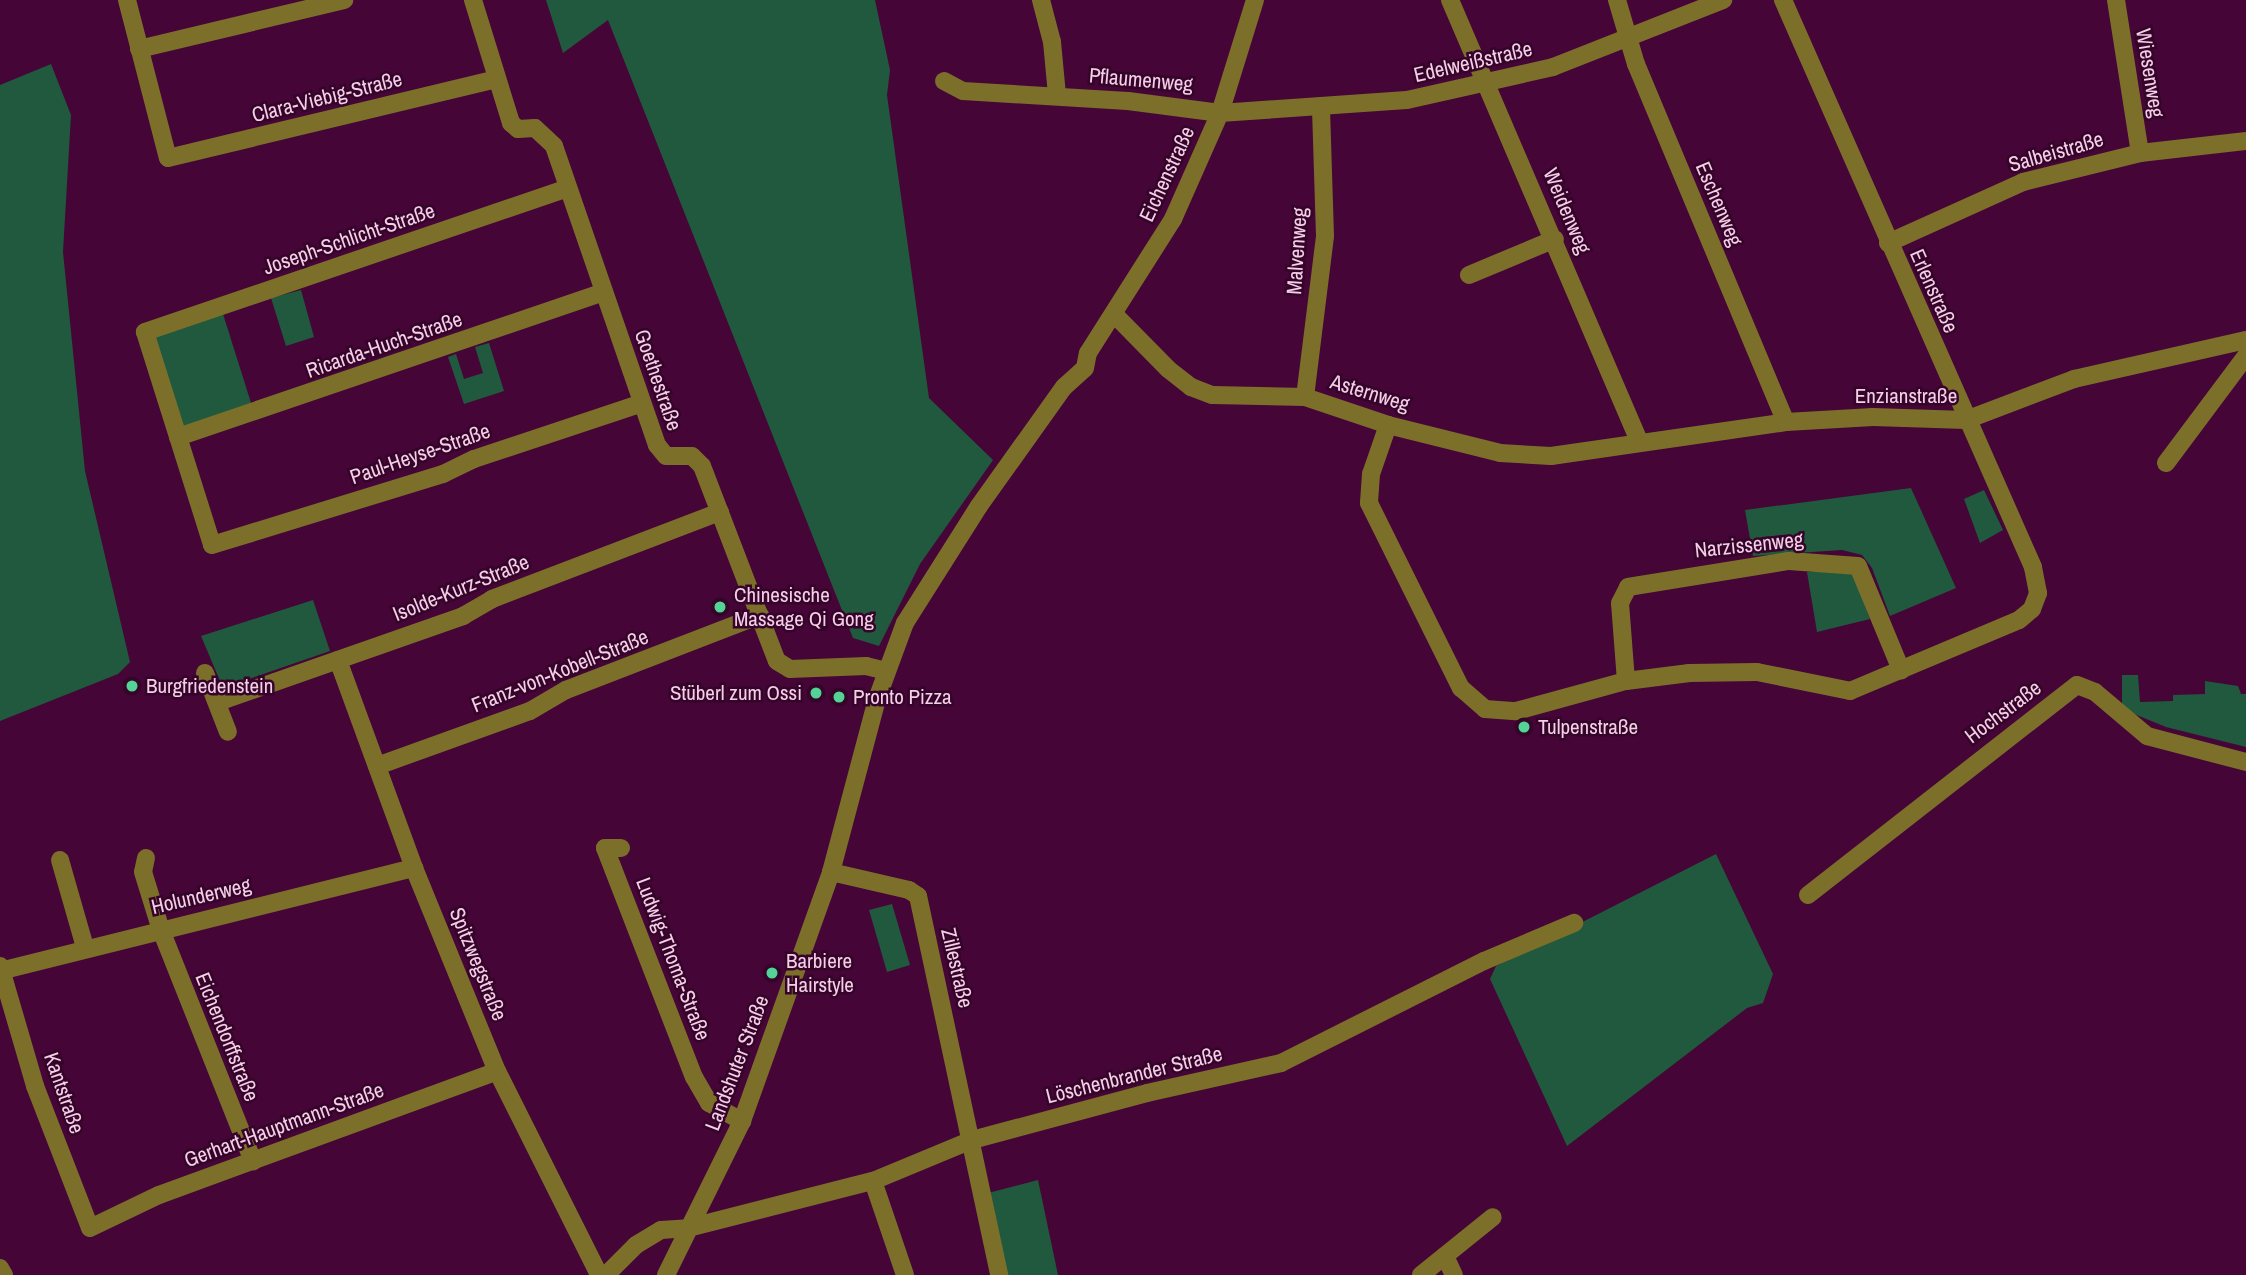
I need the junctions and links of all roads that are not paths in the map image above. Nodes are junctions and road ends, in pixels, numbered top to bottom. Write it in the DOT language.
graph roads {
  1 [pos="127,0"];
  2 [pos="344,0"];
  3 [pos="473,0"];
  4 [pos="1041,0"];
  5 [pos="1255,0"];
  6 [pos="1450,0"];
  7 [pos="1617,0"];
  8 [pos="1723,0"];
  9 [pos="1783,0"];
  10 [pos="2116,0"];
  11 [pos="1630,39"];
  12 [pos="139,49"];
  13 [pos="497,79"];
  14 [pos="944,82"];
  15 [pos="1488,84"];
  16 [pos="1057,95"];
  17 [pos="1321,108"];
  18 [pos="1220,114"];
  19 [pos="2246,141"];
  20 [pos="2140,153"];
  21 [pos="568,188"];
  22 [pos="1555,239"];
  23 [pos="1888,243"];
  24 [pos="1469,275"];
  25 [pos="604,292"];
  26 [pos="1114,314"];
  27 [pos="2246,340"];
  28 [pos="2246,356"];
  29 [pos="1305,397"];
  30 [pos="642,403"];
  31 [pos="1966,420"];
  32 [pos="1786,422"];
  33 [pos="1388,425"];
  34 [pos="178,438"];
  35 [pos="1639,442"];
  36 [pos="2166,463"];
  37 [pos="720,512"];
  38 [pos="760,615"];
  39 [pos="338,660"];
  40 [pos="1901,670"];
  41 [pos="887,671"];
  42 [pos="205,673"];
  43 [pos="1626,681"];
  44 [pos="877,699"];
  45 [pos="218,702"];
  46 [pos="228,732"];
  47 [pos="2246,762"];
  48 [pos="377,766"];
  49 [pos="621,848"];
  50 [pos="146,858"];
  51 [pos="60,860"];
  52 [pos="414,868"];
  53 [pos="831,872"];
  54 [pos="1808,895"];
  55 [pos="1574,923"];
  56 [pos="161,930"];
  57 [pos="85,947"];
  58 [pos="1,969"];
  59 [pos="497,1071"];
  60 [pos="742,1121"];
  61 [pos="972,1140"];
  62 [pos="253,1161"];
  63 [pos="873,1181"];
  64 [pos="1493,1217"];
  65 [pos="90,1228"];
  66 [pos="688,1228"];
  67 [pos="1445,1256"];
  68 [pos="0,1268"];
  69 [pos="4,1275"];
  70 [pos="599,1275"];
  71 [pos="606,1275"];
  72 [pos="666,1275"];
  73 [pos="905,1275"];
  74 [pos="999,1275"];
  75 [pos="1422,1275"];
  76 [pos="1454,1275"];
  1 -- 12 [label="street"];
  2 -- 12 [label="street"];
  3 -- 13 [label="street, Goethestraße"];
  4 -- 16 [label="street, Pflaumenweg"];
  5 -- 18 [label="street, Eichenstraße"];
  6 -- 15 [label="street, Weidenweg"];
  7 -- 11 [label="street, Eschenweg"];
  8 -- 11 [label="street, Edelweißstraße"];
  9 -- 23 [label="street, Erlenstraße"];
  10 -- 20 [label="street, Wiesenweg"];
  11 -- 15 [label="street, Edelweißstraße"];
  11 -- 32 [label="street, Eschenweg"];
  12 -- 13 [label="street, Clara-Viebig-Straße"];
  13 -- 21 [label="street, Goethestraße"];
  14 -- 16 [label="street, Pflaumenweg"];
  15 -- 17 [label="street, Edelweißstraße"];
  15 -- 22 [label="street, Weidenweg"];
  16 -- 18 [label="street, Pflaumenweg"];
  17 -- 18 [label="street, Edelweißstraße"];
  17 -- 29 [label="street, Malvenweg"];
  18 -- 26 [label="street, Eichenstraße"];
  19 -- 20 [label="street, Salbeistraße"];
  20 -- 23 [label="street, Salbeistraße"];
  21 -- 25 [label="street, Goethestraße"];
  21 -- 34 [label="street, Joseph-Schlicht-Straße"];
  22 -- 24 [label="street"];
  22 -- 35 [label="street, Weidenweg"];
  23 -- 31 [label="street, Erlenstraße"];
  25 -- 30 [label="street, Goethestraße"];
  25 -- 34 [label="street, Ricarda-Huch-Straße"];
  26 -- 29 [label="street, Asternweg"];
  26 -- 41 [label="street, Eichenstraße"];
  27 -- 31 [label="street, Enzianstraße"];
  28 -- 36 [label="street"];
  29 -- 33 [label="street, Asternweg"];
  30 -- 34 [label="street, Paul-Heyse-Straße"];
  30 -- 37 [label="street, Goethestraße"];
  31 -- 32 [label="street, Enzianstraße"];
  31 -- 40 [label="street, Erlenstraße"];
  32 -- 35 [label="street, Enzianstraße"];
  33 -- 35 [label="street, Asternweg"];
  33 -- 43 [label="street"];
  37 -- 38 [label="street, Goethestraße"];
  37 -- 39 [label="street, Isolde-Kurz-Straße"];
  38 -- 41 [label="street, Goethestraße"];
  38 -- 48 [label="street, Franz-von-Kobell-Straße"];
  39 -- 45 [label="street, Isolde-Kurz-Straße"];
  39 -- 48 [label="street, Spitzwegstraße"];
  40 -- 43 [label="street"];
  40 -- 43 [label="street, Narzissenweg"];
  41 -- 44 [label="street, Eichenstraße"];
  42 -- 45 [label="street"];
  44 -- 53 [label="street, Landshuter Straße"];
  45 -- 46 [label="street"];
  47 -- 54 [label="street, Hochstraße"];
  48 -- 52 [label="street, Spitzwegstraße"];
  49 -- 60 [label="street, Ludwig-Thoma-Straße"];
  50 -- 56 [label="street, Eichendorffstraße"];
  51 -- 57 [label="street"];
  52 -- 56 [label="street, Holunderweg"];
  52 -- 59 [label="street, Spitzwegstraße"];
  53 -- 60 [label="street, Landshuter Straße"];
  53 -- 61 [label="street, Zillestraße"];
  55 -- 61 [label="street, Löschenbrander Straße"];
  56 -- 57 [label="street, Holunderweg"];
  56 -- 62 [label="street, Eichendorffstraße"];
  57 -- 58 [label="street, Holunderweg"];
  58 -- 65 [label="street, Kantstraße"];
  59 -- 62 [label="street, Gerhart-Hauptmann-Straße"];
  59 -- 70 [label="street, Spitzwegstraße"];
  60 -- 66 [label="street, Landshuter Straße"];
  61 -- 63 [label="street, Löschenbrander Straße"];
  61 -- 74 [label="street"];
  62 -- 65 [label="street, Gerhart-Hauptmann-Straße"];
  63 -- 66 [label="street, Löschenbrander Straße"];
  63 -- 73 [label="street"];
  64 -- 67 [label="street"];
  66 -- 71 [label="street, Löschenbrander Straße"];
  66 -- 72 [label="street, Landshuter Straße"];
  67 -- 75 [label="street"];
  67 -- 76 [label="street"];
  68 -- 69 [label="street"];
}
